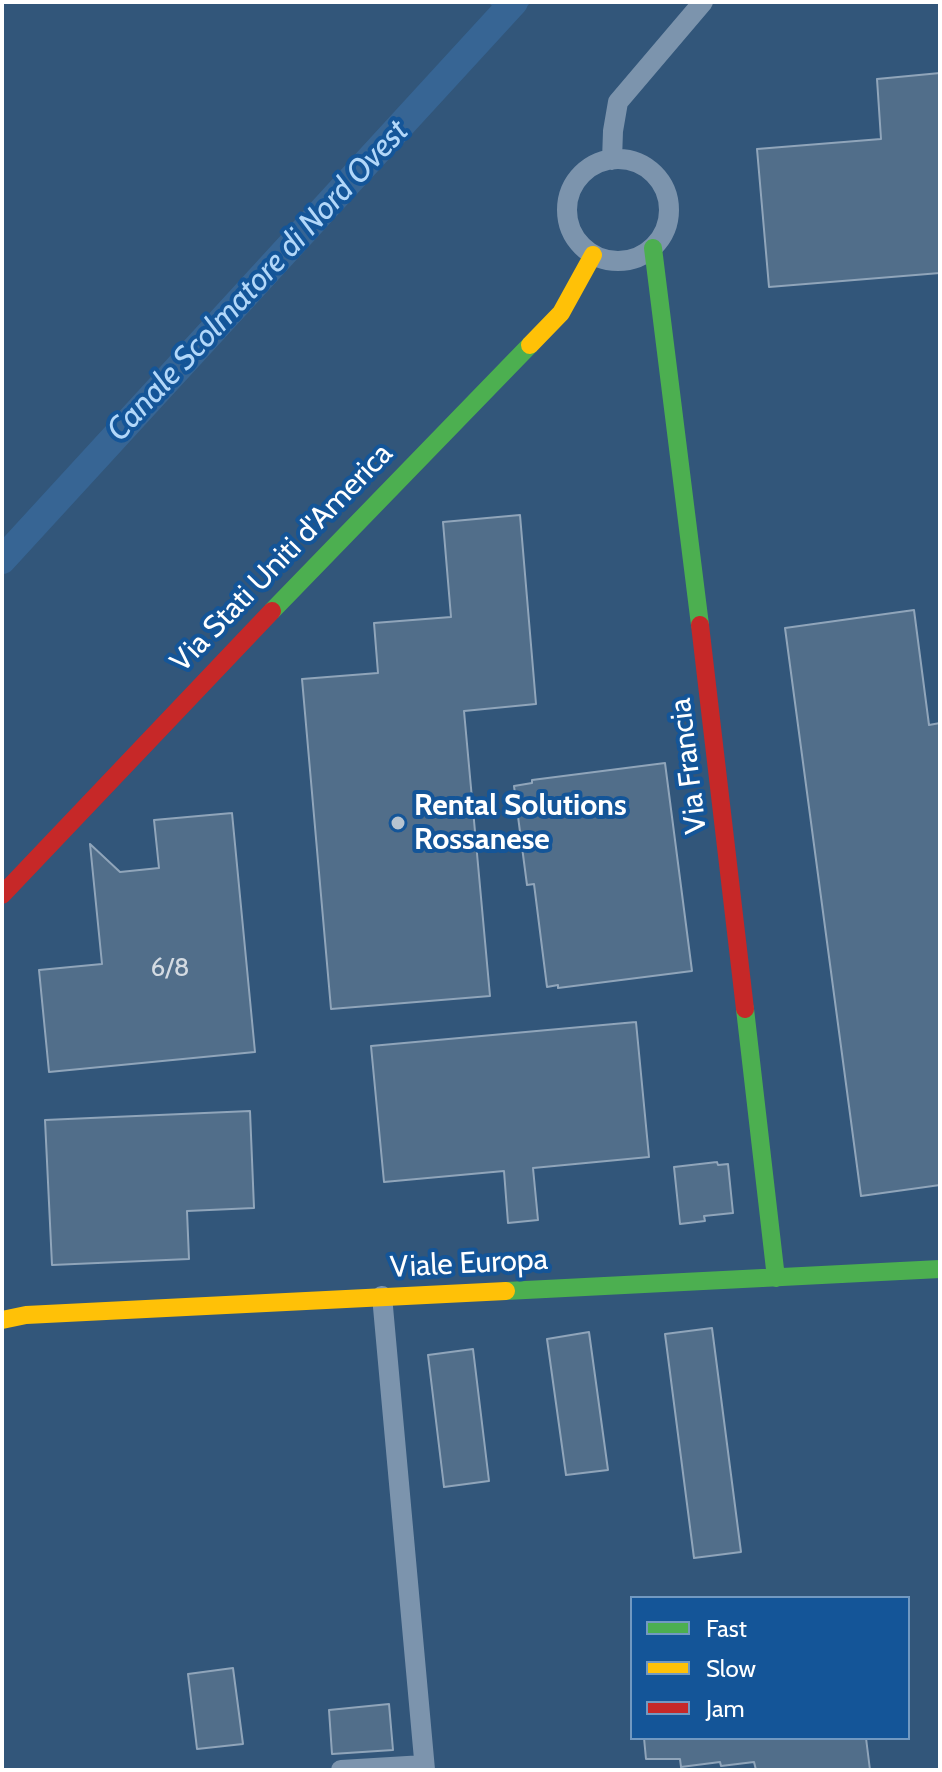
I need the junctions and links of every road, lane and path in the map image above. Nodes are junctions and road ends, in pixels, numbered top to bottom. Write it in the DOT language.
graph roads {
  1 [pos="703,2"];
  2 [pos="612,160"];
  3 [pos="653,248"];
  4 [pos="593,255"];
  5 [pos="2,895"];
  6 [pos="940,1269"];
  7 [pos="776,1278"];
  8 [pos="382,1296"];
  9 [pos="2,1320"];
  10 [pos="425,1767"];
  11 [pos="341,1770"];
  1 -- 2 [label="street"];
  2 -- 3 [label="street"];
  2 -- 4 [label="street"];
  3 -- 4 [label="street"];
  3 -- 7 [label="street, Via Francia"];
  4 -- 5 [label="street, Via Stati Uniti d'America"];
  6 -- 7 [label="street, Viale Europa"];
  7 -- 8 [label="street, Viale Europa"];
  8 -- 9 [label="street, Viale Europa"];
  8 -- 10 [label="street"];
  10 -- 11 [label="street"];
}
